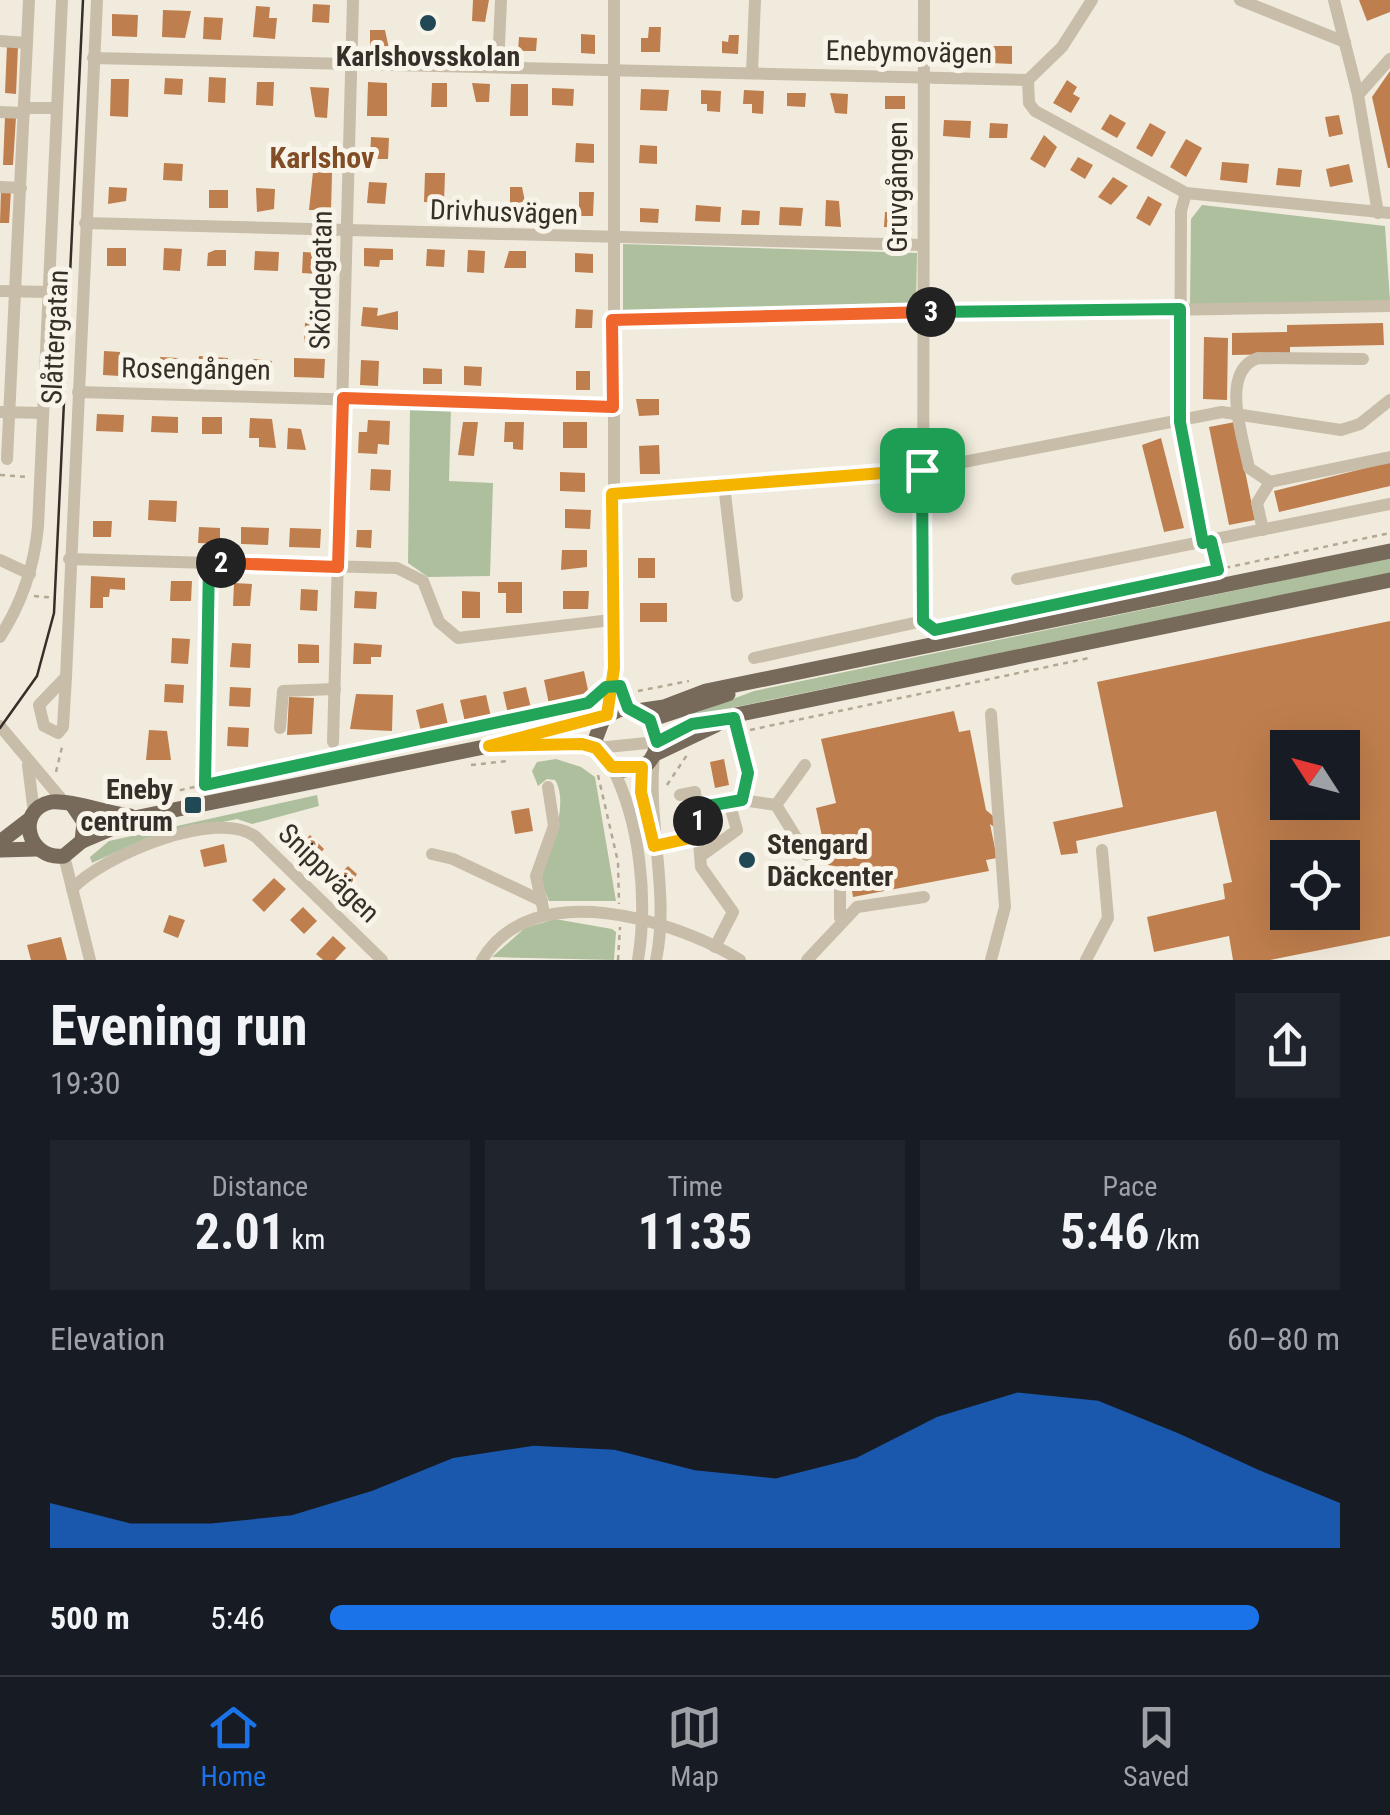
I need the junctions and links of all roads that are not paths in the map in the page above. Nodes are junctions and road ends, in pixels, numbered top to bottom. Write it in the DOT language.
graph roads {
  1 [pos="29,0"];
  2 [pos="62,0"];
  3 [pos="97,0"];
  4 [pos="353,0"];
  5 [pos="501,0"];
  6 [pos="614,0"];
  7 [pos="755,0"];
  8 [pos="924,0"];
  9 [pos="1092,0"];
  10 [pos="1240,0"];
  11 [pos="1336,1"];
  12 [pos="0,41"];
  13 [pos="27,42"];
  14 [pos="1345,42"];
  15 [pos="93,58"];
  16 [pos="1390,58"];
  17 [pos="352,63"];
  18 [pos="498,66"];
  19 [pos="614,71"];
  20 [pos="752,73"];
  21 [pos="923,78"];
  22 [pos="1028,80"];
  23 [pos="1358,95"];
  24 [pos="56,108"];
  25 [pos="24,111"];
  26 [pos="0,112"];
  27 [pos="0,187"];
  28 [pos="22,188"];
  29 [pos="1186,193"];
  30 [pos="1386,215"];
  31 [pos="85,223"];
  32 [pos="347,232"];
  33 [pos="611,240"];
  34 [pos="922,246"];
  35 [pos="0,291"];
  36 [pos="18,292"];
  37 [pos="49,292"];
  38 [pos="1390,306"];
  39 [pos="1180,309"];
  40 [pos="921,312"];
  41 [pos="612,320"];
  42 [pos="1364,359"];
  43 [pos="78,392"];
  44 [pos="343,398"];
  45 [pos="1390,400"];
  46 [pos="613,407"];
  47 [pos="5,412"];
  48 [pos="43,412"];
  49 [pos="1237,413"];
  50 [pos="1180,422"];
  51 [pos="1390,457"];
  52 [pos="7,459"];
  53 [pos="922,470"];
  54 [pos="1270,482"];
  55 [pos="724,484"];
  56 [pos="612,494"];
  57 [pos="1390,504"];
  58 [pos="1262,530"];
  59 [pos="1207,542"];
  60 [pos="1390,551"];
  61 [pos="0,560"];
  62 [pos="70,560"];
  63 [pos="209,563"];
  64 [pos="338,567"];
  65 [pos="30,574"];
  66 [pos="1018,579"];
  67 [pos="1390,580"];
  68 [pos="738,596"];
  69 [pos="611,620"];
  70 [pos="0,638"];
  71 [pos="754,658"];
  72 [pos="66,677"];
  73 [pos="616,687"];
  74 [pos="335,689"];
  75 [pos="639,713"];
  76 [pos="991,714"];
  77 [pos="606,716"];
  78 [pos="736,725"];
  79 [pos="0,726"];
  80 [pos="280,728"];
  81 [pos="333,742"];
  82 [pos="489,746"];
  83 [pos="202,747"];
  84 [pos="596,748"];
  85 [pos="652,755"];
  86 [pos="28,762"];
  87 [pos="805,766"];
  88 [pos="612,767"];
  89 [pos="548,787"];
  90 [pos="680,795"];
  91 [pos="736,801"];
  92 [pos="68,804"];
  93 [pos="776,806"];
  94 [pos="696,808"];
  95 [pos="32,816"];
  96 [pos="140,817"];
  97 [pos="700,836"];
  98 [pos="653,839"];
  99 [pos="0,842"];
  100 [pos="82,842"];
  101 [pos="37,849"];
  102 [pos="0,850"];
  103 [pos="1102,850"];
  104 [pos="432,854"];
  105 [pos="806,855"];
  106 [pos="64,856"];
  107 [pos="701,856"];
  108 [pos="840,880"];
  109 [pos="72,889"];
  110 [pos="924,897"];
  111 [pos="543,907"];
  112 [pos="641,919"];
  113 [pos="840,921"];
  114 [pos="662,924"];
  115 [pos="721,953"];
  116 [pos="90,960"];
  117 [pos="382,960"];
  118 [pos="482,960"];
  119 [pos="638,960"];
  120 [pos="656,960"];
  121 [pos="740,960"];
  122 [pos="807,960"];
  123 [pos="991,960"];
  124 [pos="1086,960"];
  1 -- 13 [label="street"];
  2 -- 24 [label="street, Slåttergatan"];
  3 -- 15 [label="street, Slåttergatan"];
  4 -- 17 [label="street, Skördegatan"];
  5 -- 18 [label="street"];
  6 -- 19 [label="street"];
  7 -- 20 [label="street"];
  8 -- 21 [label="street, Gruvgången"];
  9 -- 22 [label="street"];
  10 -- 14 [label="street"];
  11 -- 14 [label="street"];
  12 -- 13 [label="street"];
  13 -- 25 [label="street"];
  14 -- 23 [label="street"];
  15 -- 17 [label="street, Enebymovägen"];
  15 -- 31 [label="street, Slåttergatan"];
  16 -- 23 [label="street"];
  17 -- 18 [label="street, Enebymovägen"];
  17 -- 32 [label="street, Skördegatan"];
  18 -- 19 [label="street, Enebymovägen"];
  19 -- 20 [label="street, Enebymovägen"];
  19 -- 33 [label="street"];
  20 -- 21 [label="street, Enebymovägen"];
  21 -- 22 [label="street, Enebymovägen"];
  21 -- 34 [label="street, Gruvgången"];
  22 -- 29 [label="street, Enebymovägen"];
  23 -- 30 [label="street"];
  24 -- 25 [label="street"];
  24 -- 37 [label="street, Slåttergatan"];
  25 -- 26 [label="street"];
  25 -- 28 [label="street"];
  27 -- 28 [label="street"];
  28 -- 36 [label="street"];
  29 -- 30 [label="street, Enebymovägen"];
  29 -- 39 [label="street"];
  31 -- 32 [label="street, Drivhusvägen"];
  31 -- 43 [label="street, Slåttergatan"];
  32 -- 33 [label="street, Drivhusvägen"];
  32 -- 44 [label="street, Skördegatan"];
  33 -- 34 [label="street, Drivhusvägen"];
  33 -- 41 [label="street"];
  34 -- 40 [label="street, Gruvgången"];
  35 -- 36 [label="street"];
  36 -- 37 [label="street"];
  36 -- 47 [label="street"];
  37 -- 48 [label="street, Slåttergatan"];
  38 -- 39 [label="street"];
  39 -- 40 [label="street"];
  39 -- 50 [label="street"];
  40 -- 41 [label="street"];
  40 -- 53 [label="street, Gruvgången"];
  41 -- 46 [label="street"];
  42 -- 49 [label="street"];
  43 -- 44 [label="street, Rosengången"];
  43 -- 62 [label="street, Slåttergatan"];
  44 -- 46 [label="street, Rosengången"];
  44 -- 64 [label="street, Skördegatan"];
  45 -- 49 [label="street"];
  46 -- 56 [label="street"];
  47 -- 48 [label="street"];
  47 -- 52 [label="street"];
  48 -- 65 [label="street, Slåttergatan"];
  49 -- 50 [label="street"];
  49 -- 54 [label="street"];
  50 -- 53 [label="street"];
  50 -- 59 [label="street"];
  51 -- 54 [label="street"];
  53 -- 55 [label="street"];
  53 -- 71 [label="street, Gruvgången"];
  54 -- 58 [label="street"];
  55 -- 56 [label="street"];
  55 -- 68 [label="street"];
  56 -- 69 [label="street"];
  57 -- 58 [label="street"];
  58 -- 59 [label="street"];
  59 -- 66 [label="street"];
  60 -- 75 [label="main road"];
  61 -- 65 [label="street"];
  62 -- 63 [label="street"];
  62 -- 72 [label="street, Slåttergatan"];
  63 -- 64 [label="street"];
  63 -- 83 [label="street"];
  64 -- 69 [label="street"];
  64 -- 74 [label="street, Skördegatan"];
  65 -- 70 [label="street, Slåttergatan"];
  67 -- 78 [label="main road"];
  69 -- 73 [label="street"];
  72 -- 72 [label="street, Slåttergatan"];
  73 -- 75 [label="street"];
  73 -- 77 [label="street"];
  74 -- 80 [label="street"];
  74 -- 81 [label="street, Skördegatan"];
  75 -- 77 [label="main road"];
  75 -- 85 [label="main road"];
  76 -- 123 [label="street"];
  77 -- 82 [label="main road"];
  77 -- 84 [label="main road"];
  78 -- 85 [label="main road"];
  78 -- 91 [label="street"];
  79 -- 86 [label="street"];
  82 -- 84 [label="main road"];
  82 -- 96 [label="main road"];
  84 -- 85 [label="street"];
  84 -- 88 [label="main road"];
  85 -- 88 [label="main road"];
  85 -- 98 [label="street"];
  86 -- 92 [label="street"];
  86 -- 95 [label="street"];
  87 -- 93 [label="street"];
  88 -- 112 [label="street"];
  89 -- 111 [label="street"];
  90 -- 94 [label="street"];
  91 -- 93 [label="street"];
  91 -- 94 [label="street"];
  91 -- 107 [label="street"];
  92 -- 95 [label="main road"];
  92 -- 96 [label="main road"];
  92 -- 100 [label="main road"];
  93 -- 105 [label="street"];
  94 -- 97 [label="street"];
  95 -- 99 [label="main road"];
  95 -- 101 [label="main road"];
  96 -- 100 [label="main road"];
  97 -- 98 [label="street"];
  97 -- 107 [label="street"];
  98 -- 114 [label="street"];
  100 -- 106 [label="main road"];
  101 -- 102 [label="main road"];
  101 -- 106 [label="main road"];
  103 -- 124 [label="street"];
  104 -- 111 [label="street"];
  106 -- 109 [label="street"];
  107 -- 115 [label="street"];
  108 -- 113 [label="street"];
  109 -- 116 [label="street"];
  109 -- 117 [label="street, Snippvägen"];
  110 -- 113 [label="street"];
  111 -- 112 [label="street"];
  111 -- 118 [label="street"];
  112 -- 114 [label="street"];
  112 -- 119 [label="street"];
  113 -- 122 [label="street"];
  114 -- 115 [label="street"];
  114 -- 120 [label="street"];
  115 -- 121 [label="street"];
}
